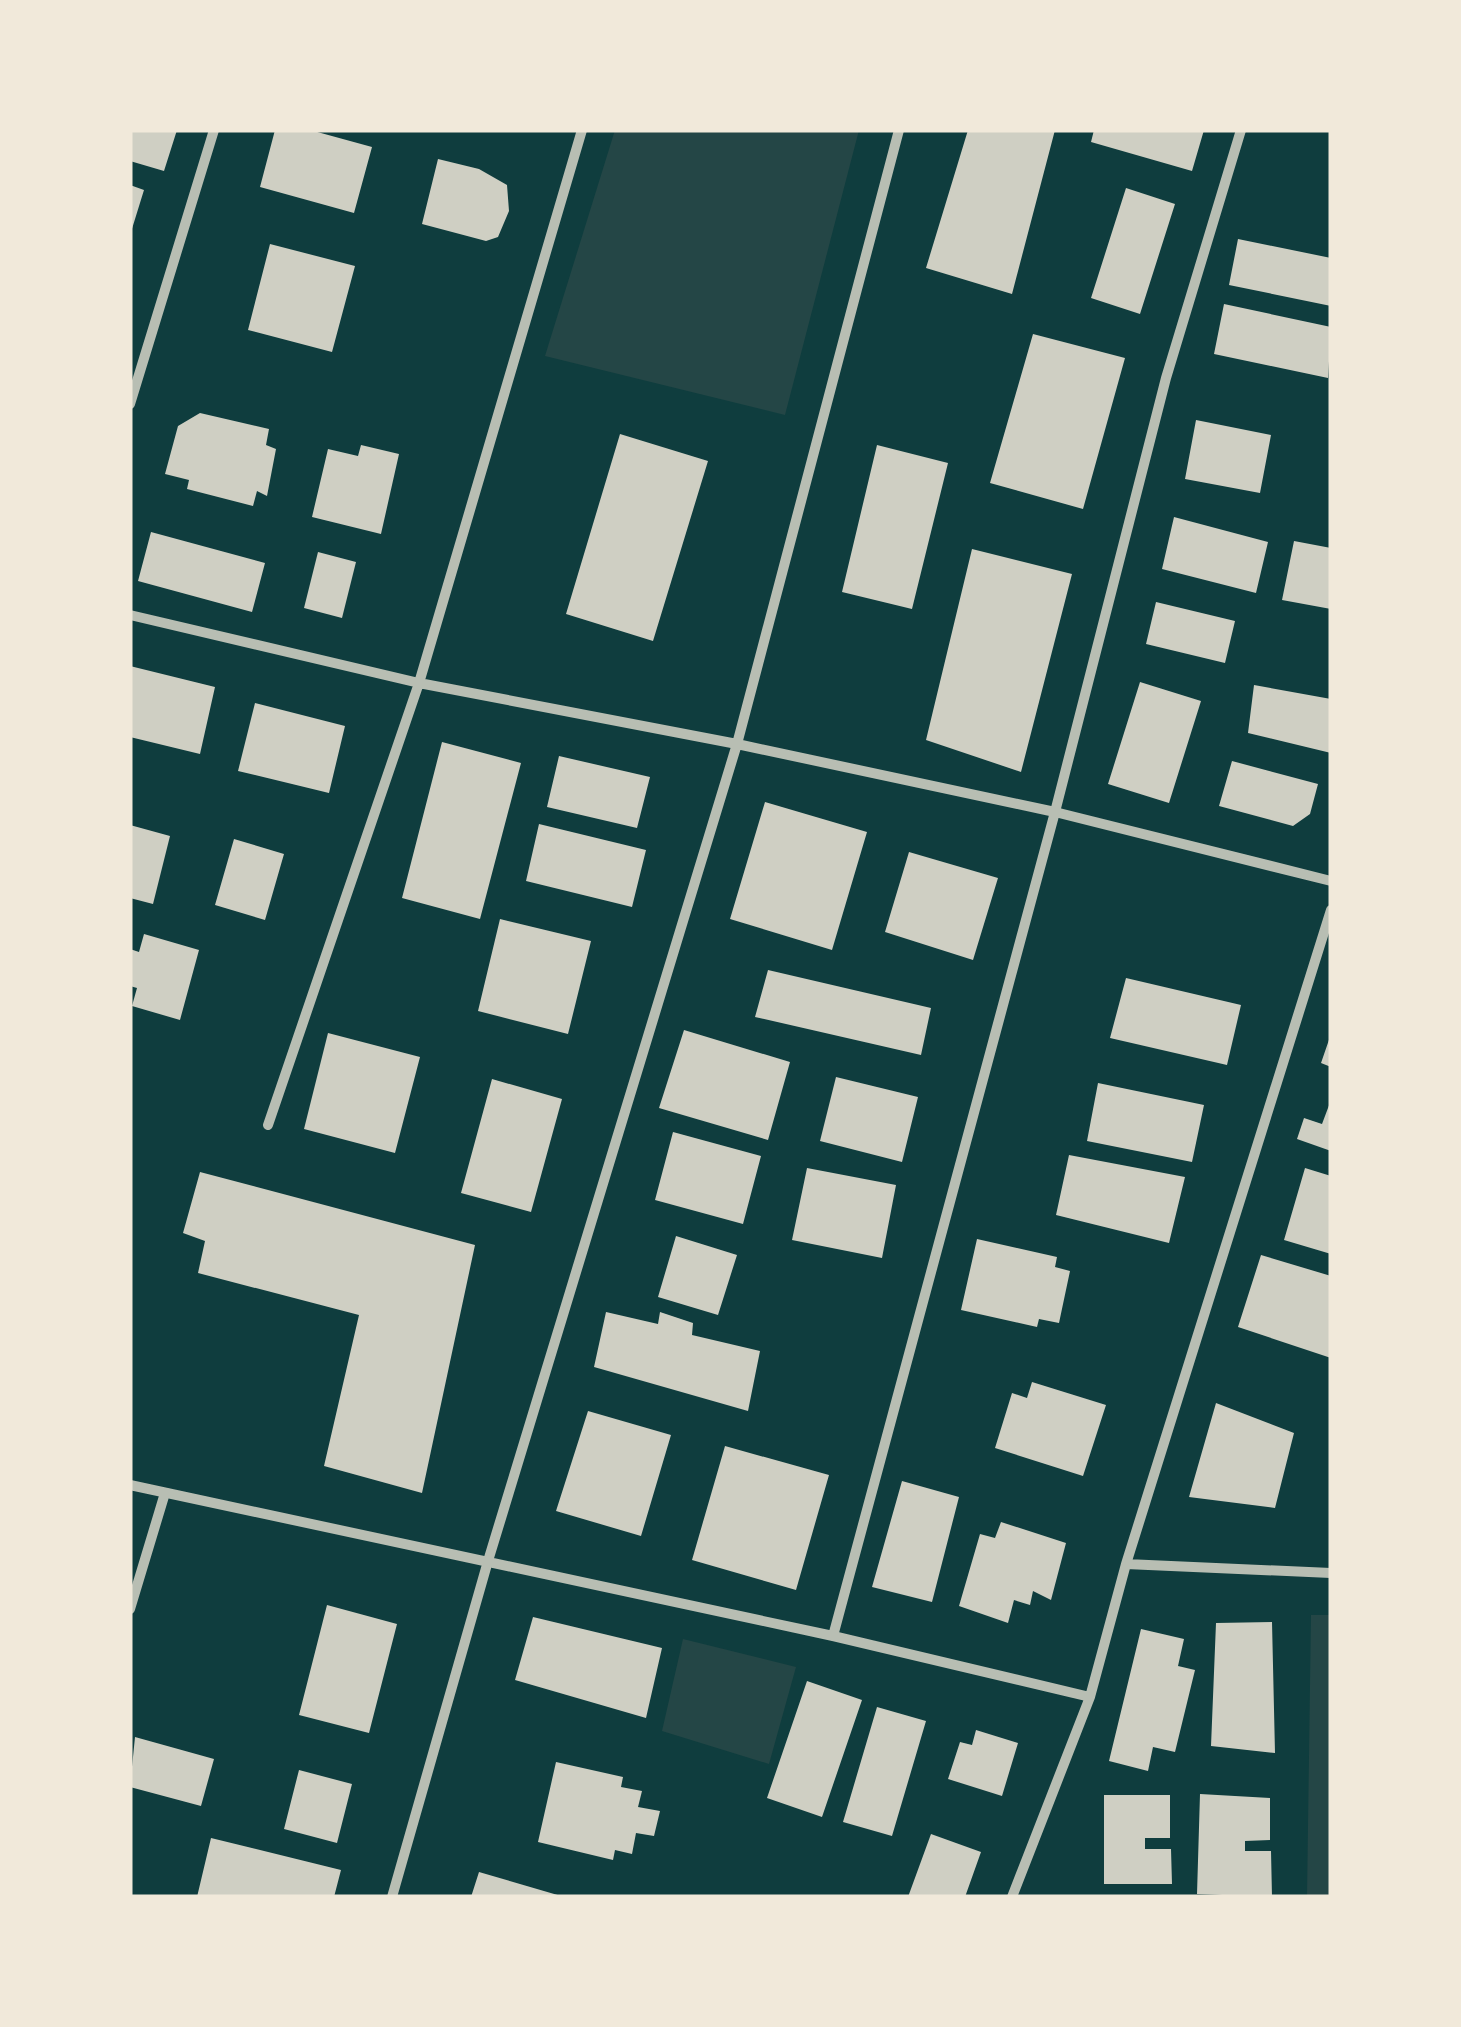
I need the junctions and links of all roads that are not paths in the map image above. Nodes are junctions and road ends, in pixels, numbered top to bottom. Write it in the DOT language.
graph roads {
  1 [pos="214,130"];
  2 [pos="582,130"];
  3 [pos="899,130"];
  4 [pos="1241,130"];
  5 [pos="130,404"];
  6 [pos="130,616"];
  7 [pos="419,683"];
  8 [pos="738,744"];
  9 [pos="1056,812"];
  10 [pos="1331,881"];
  11 [pos="1331,910"];
  12 [pos="268,1124"];
  13 [pos="130,1486"];
  14 [pos="164,1493"];
  15 [pos="488,1560"];
  16 [pos="1126,1564"];
  17 [pos="1331,1573"];
  18 [pos="130,1610"];
  19 [pos="833,1636"];
  20 [pos="1090,1697"];
  21 [pos="392,1897"];
  22 [pos="1012,1897"];
  1 -- 5 [label="street"];
  2 -- 7 [label="street"];
  3 -- 8 [label="street"];
  4 -- 9 [label="street"];
  6 -- 7 [label="street"];
  7 -- 8 [label="street"];
  7 -- 12 [label="street"];
  8 -- 9 [label="street"];
  8 -- 15 [label="street"];
  9 -- 10 [label="street"];
  9 -- 19 [label="street"];
  11 -- 16 [label="street"];
  13 -- 14 [label="street"];
  14 -- 15 [label="street"];
  14 -- 18 [label="street"];
  15 -- 19 [label="street"];
  15 -- 21 [label="street"];
  16 -- 17 [label="street"];
  16 -- 20 [label="street"];
  19 -- 20 [label="street"];
  20 -- 22 [label="street"];
}
